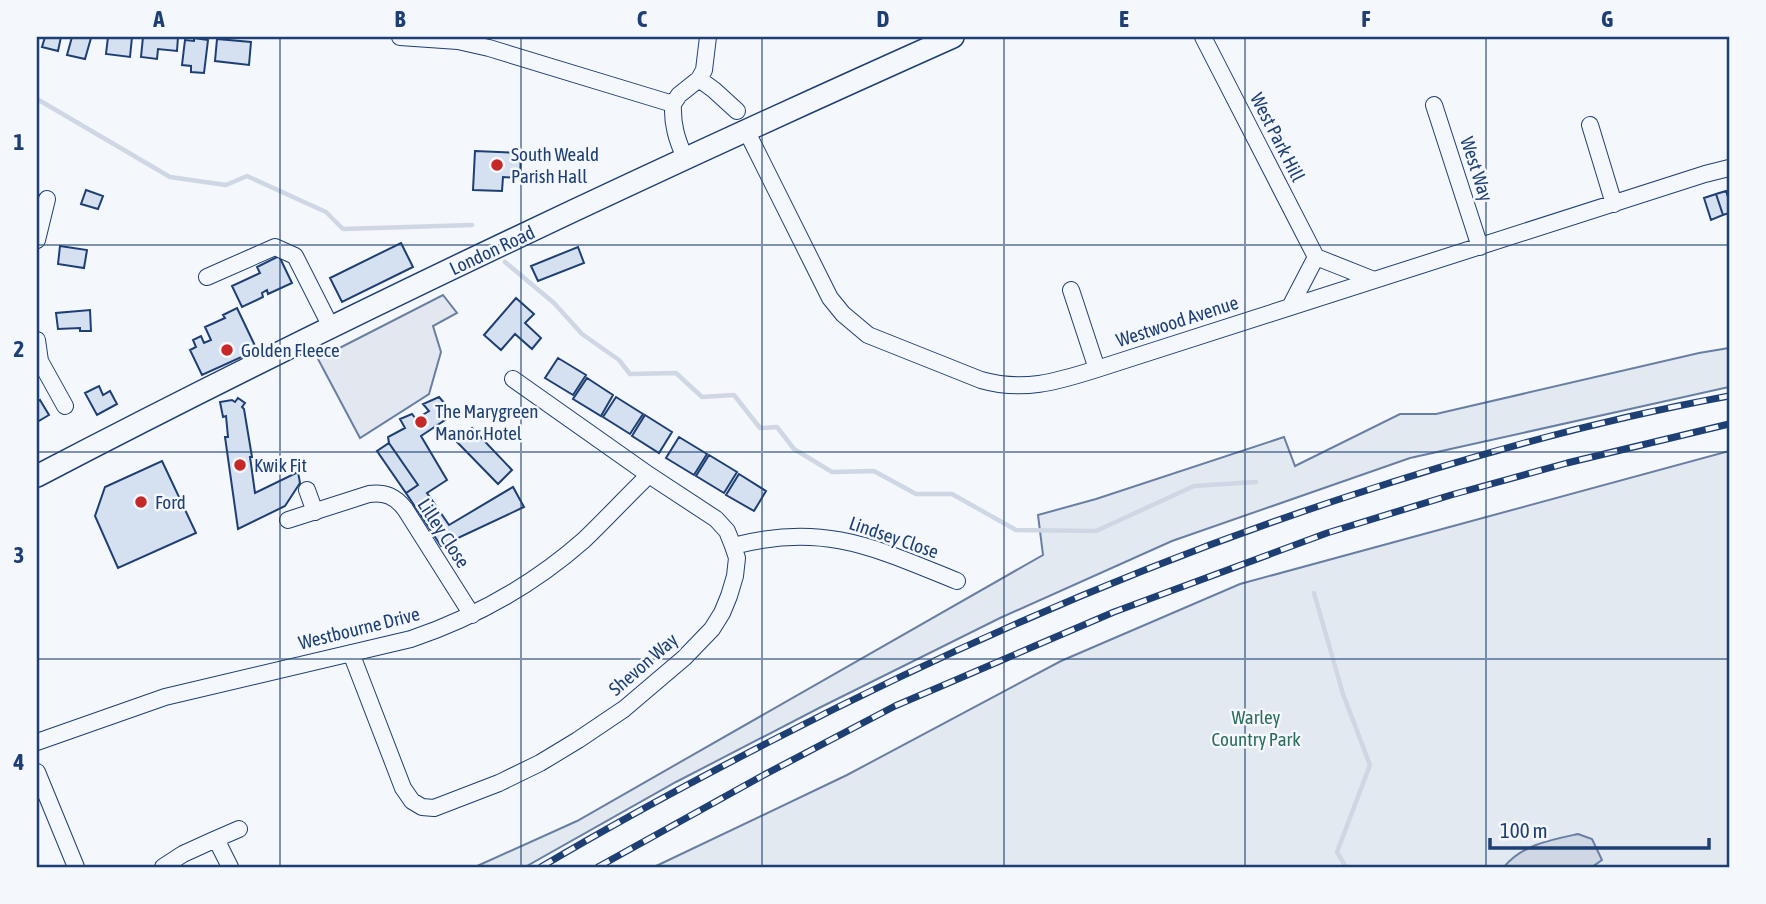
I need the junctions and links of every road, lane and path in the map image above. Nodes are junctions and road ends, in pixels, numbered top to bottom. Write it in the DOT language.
graph roads {
  1 [pos="400,37"];
  2 [pos="708,37"];
  3 [pos="953,37"];
  4 [pos="1203,37"];
  5 [pos="699,79"];
  6 [pos="673,104"];
  7 [pos="1434,105"];
  8 [pos="742,120"];
  9 [pos="1590,125"];
  10 [pos="685,158"];
  11 [pos="1729,169"];
  12 [pos="47,199"];
  13 [pos="1614,204"];
  14 [pos="37,240"];
  15 [pos="1480,247"];
  16 [pos="1316,257"];
  17 [pos="207,277"];
  18 [pos="1374,280"];
  19 [pos="1071,290"];
  20 [pos="1290,307"];
  21 [pos="331,327"];
  22 [pos="37,340"];
  23 [pos="38,362"];
  24 [pos="1097,369"];
  25 [pos="513,379"];
  26 [pos="65,406"];
  27 [pos="649,475"];
  28 [pos="37,476"];
  29 [pos="307,490"];
  30 [pos="315,512"];
  31 [pos="288,520"];
  32 [pos="733,546"];
  33 [pos="957,581"];
  34 [pos="472,615"];
  35 [pos="351,653"];
  36 [pos="37,743"];
  37 [pos="37,772"];
  38 [pos="239,829"];
  39 [pos="216,839"];
  40 [pos="76,867"];
  41 [pos="163,867"];
  42 [pos="230,867"];
  1 -- 6 [label="street"];
  2 -- 5 [label="street"];
  3 -- 8 [label="main road, London Road"];
  4 -- 16 [label="street, West Park Hill"];
  5 -- 6 [label="street"];
  5 -- 8 [label="street"];
  6 -- 10 [label="street"];
  7 -- 15 [label="street, West Way"];
  8 -- 10 [label="main road, London Road"];
  8 -- 24 [label="street, Westwood Avenue"];
  9 -- 13 [label="street"];
  10 -- 21 [label="main road, London Road"];
  11 -- 13 [label="street, Westwood Avenue"];
  12 -- 14 [label="street"];
  13 -- 15 [label="street, Westwood Avenue"];
  15 -- 18 [label="street, Westwood Avenue"];
  16 -- 18 [label="street"];
  16 -- 20 [label="street"];
  17 -- 21 [label="street"];
  18 -- 20 [label="street, Westwood Avenue"];
  19 -- 24 [label="street"];
  20 -- 24 [label="street, Westwood Avenue"];
  21 -- 28 [label="main road, London Road"];
  22 -- 23 [label="street"];
  23 -- 26 [label="street"];
  25 -- 27 [label="street"];
  27 -- 32 [label="street"];
  27 -- 34 [label="street, Westbourne Drive"];
  29 -- 30 [label="street"];
  30 -- 31 [label="street, Lilley Close"];
  30 -- 34 [label="street, Lilley Close"];
  32 -- 33 [label="street, Lindsey Close"];
  32 -- 35 [label="street, Shevon Way"];
  34 -- 35 [label="street, Westbourne Drive"];
  35 -- 36 [label="street, Westbourne Drive"];
  37 -- 40 [label="street"];
  38 -- 39 [label="street"];
  39 -- 41 [label="street"];
  39 -- 42 [label="street"];
}
